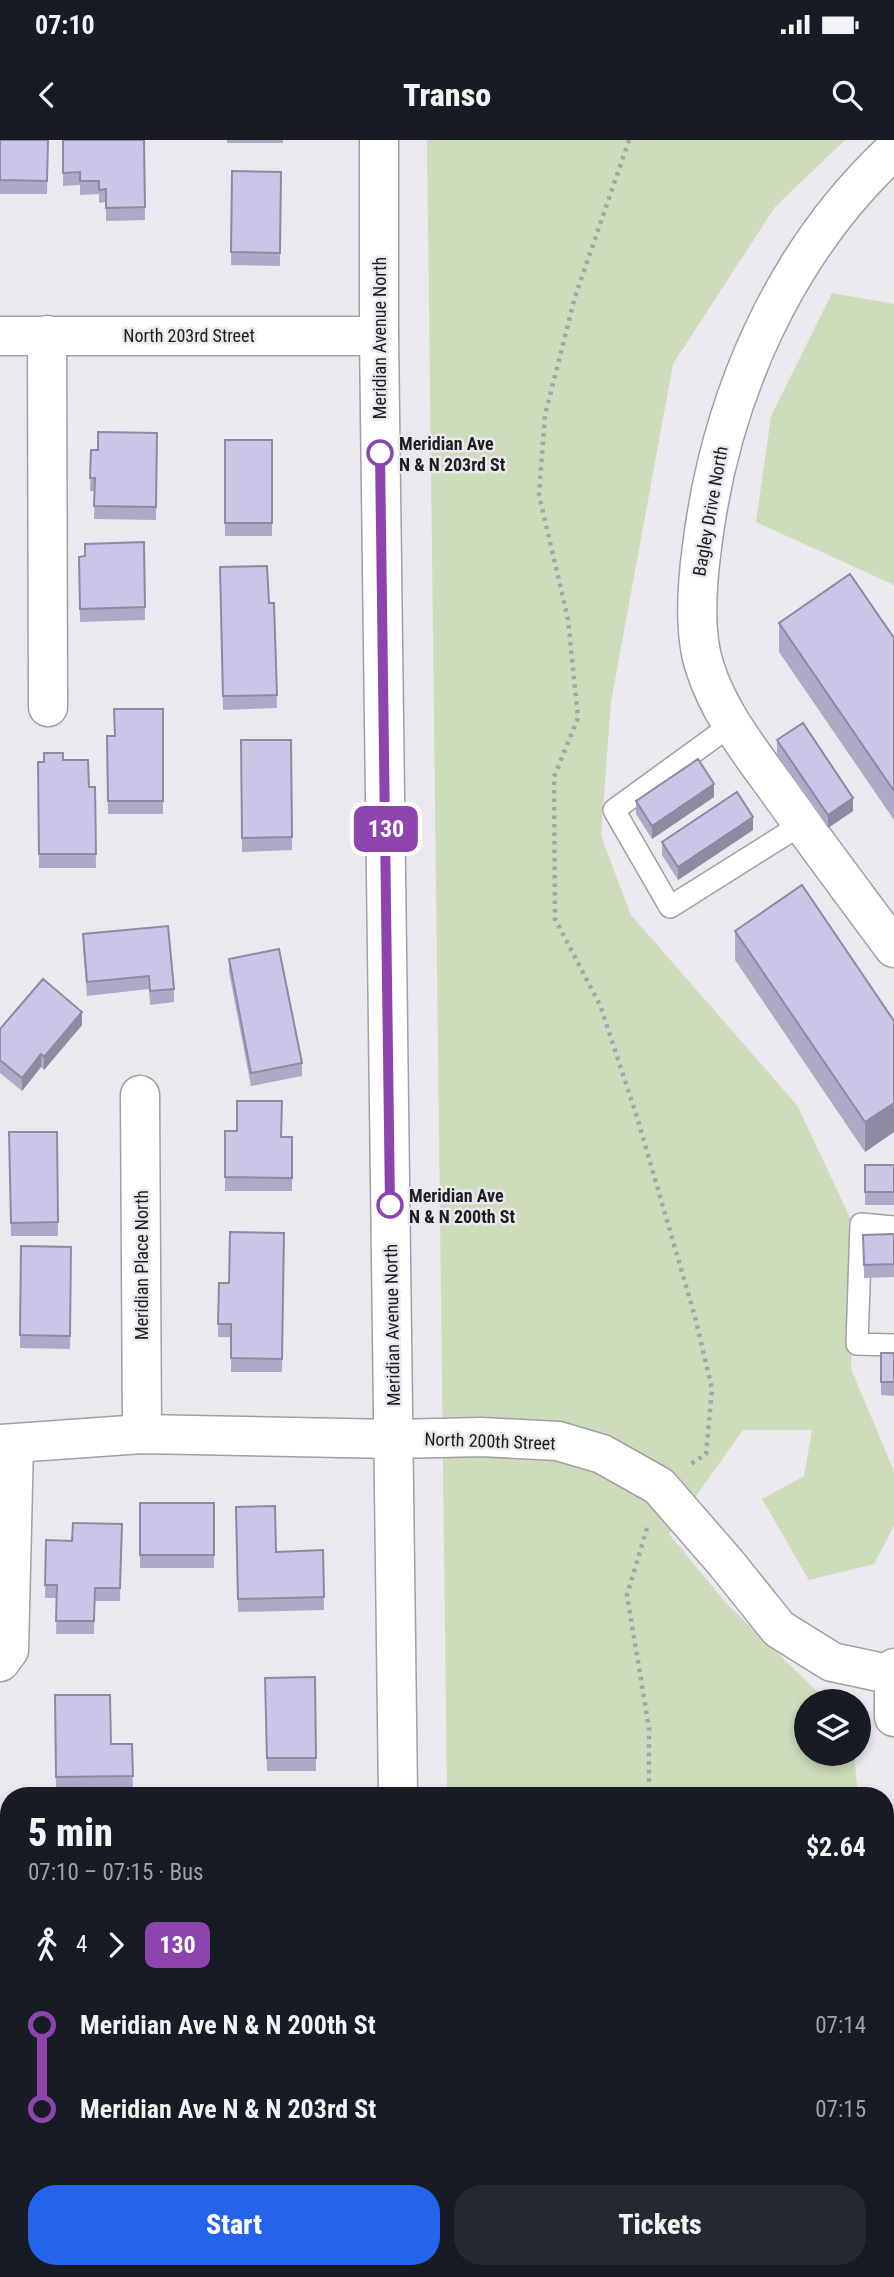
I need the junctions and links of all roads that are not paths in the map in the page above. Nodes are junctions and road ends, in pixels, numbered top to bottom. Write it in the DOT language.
graph roads {
  1 [pos="379,140"];
  2 [pos="894,150"];
  3 [pos="47,335"];
  4 [pos="0,336"];
  5 [pos="379,336"];
  6 [pos="48,707"];
  7 [pos="731,726"];
  8 [pos="802,824"];
  9 [pos="894,948"];
  10 [pos="140,1095"];
  11 [pos="894,1227"];
  12 [pos="894,1345"];
  13 [pos="142,1434"];
  14 [pos="393,1439"];
  15 [pos="7,1444"];
  16 [pos="0,1662"];
  17 [pos="894,1668"];
  18 [pos="893,1675"];
  19 [pos="894,1717"];
  20 [pos="398,1787"];
  1 -- 5 [label="street, Meridian Avenue North"];
  2 -- 7 [label="street, Bagley Drive North"];
  3 -- 4 [label="street, North 203rd Street"];
  3 -- 5 [label="street, North 203rd Street"];
  3 -- 6 [label="street"];
  5 -- 14 [label="street, Meridian Avenue North"];
  7 -- 8 [label="street, Bagley Drive North"];
  7 -- 8 [label="lane"];
  8 -- 9 [label="street, Bagley Drive North"];
  10 -- 13 [label="street, Meridian Place North"];
  11 -- 12 [label="lane"];
  13 -- 14 [label="street, North 200th Street"];
  13 -- 15 [label="street, North 200th Street"];
  14 -- 18 [label="street, North 200th Street"];
  14 -- 20 [label="street, Meridian Avenue North"];
  15 -- 16 [label="street"];
  17 -- 18 [label="street"];
  18 -- 19 [label="street"];
}
